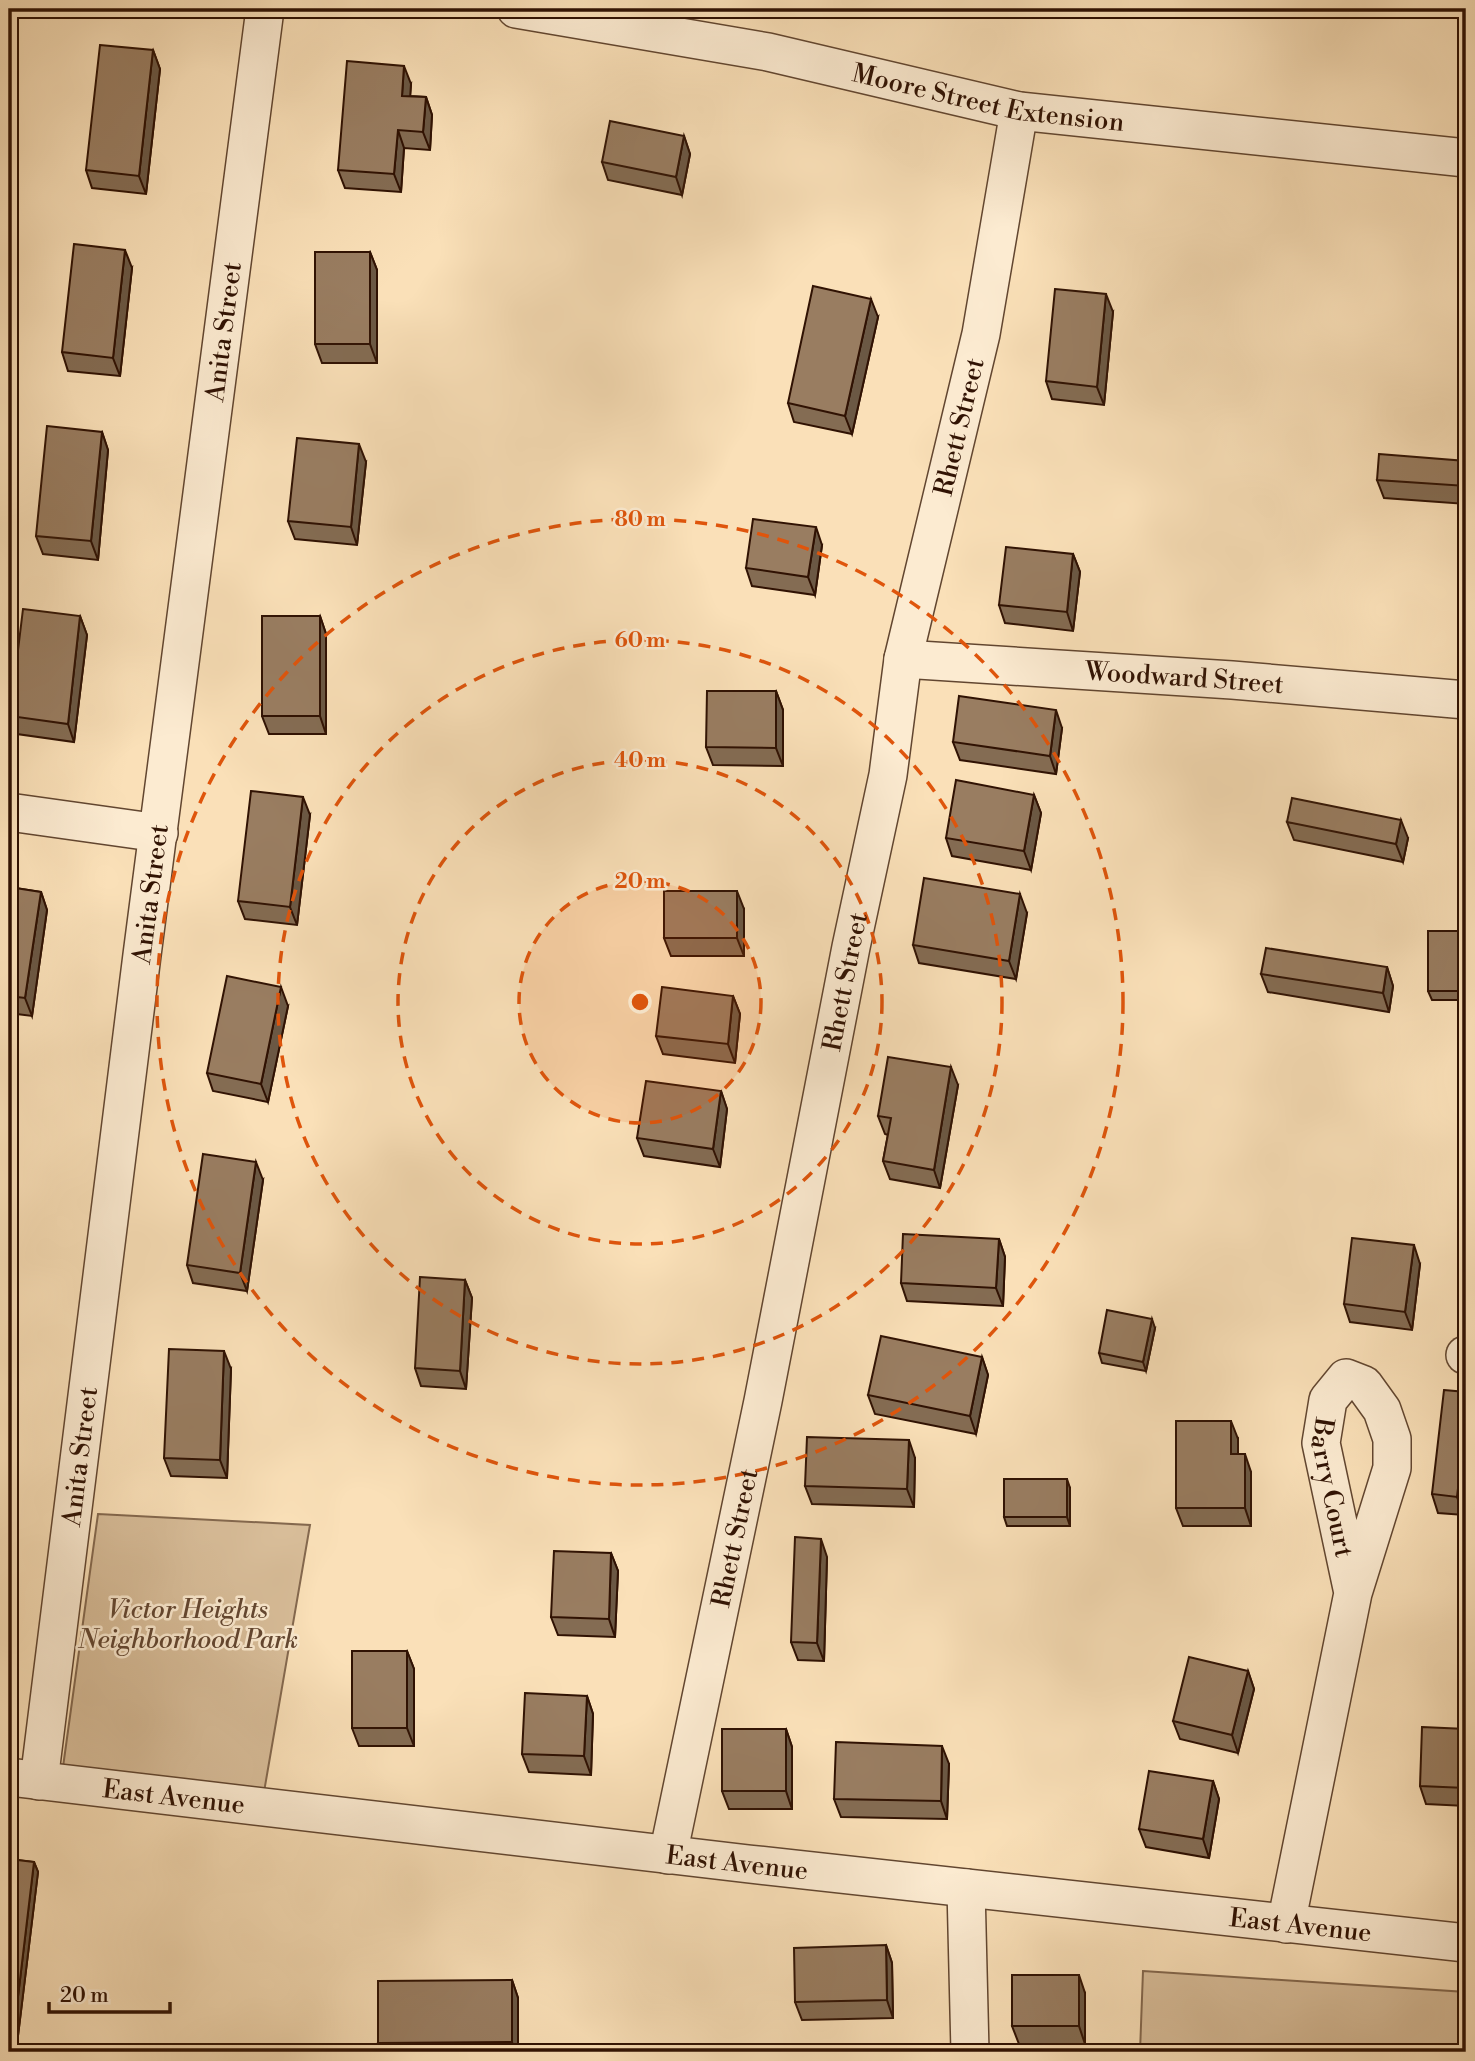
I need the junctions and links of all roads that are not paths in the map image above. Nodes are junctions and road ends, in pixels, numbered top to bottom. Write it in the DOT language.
graph roads {
  1 [pos="265,9"];
  2 [pos="516,9"];
  3 [pos="1019,111"];
  4 [pos="1466,158"];
  5 [pos="903,659"];
  6 [pos="1466,700"];
  7 [pos="9,812"];
  8 [pos="159,834"];
  9 [pos="1353,1593"];
  10 [pos="24,1779"];
  11 [pos="668,1855"];
  12 [pos="966,1888"];
  13 [pos="1286,1924"];
  14 [pos="1466,1942"];
  15 [pos="970,2052"];
  1 -- 8 [label="street, Anita Street"];
  2 -- 3 [label="street, Moore Street Extension"];
  3 -- 4 [label="street, Moore Street Extension"];
  3 -- 5 [label="street, Rhett Street"];
  5 -- 6 [label="street, Woodward Street"];
  5 -- 11 [label="street, Rhett Street"];
  7 -- 8 [label="street"];
  8 -- 10 [label="street, Anita Street"];
  9 -- 9 [label="street, Barry Court"];
  9 -- 13 [label="street, Barry Court"];
  10 -- 11 [label="street, East Avenue"];
  11 -- 12 [label="street, East Avenue"];
  12 -- 13 [label="street, East Avenue"];
  12 -- 15 [label="street"];
  13 -- 14 [label="street, East Avenue"];
}
